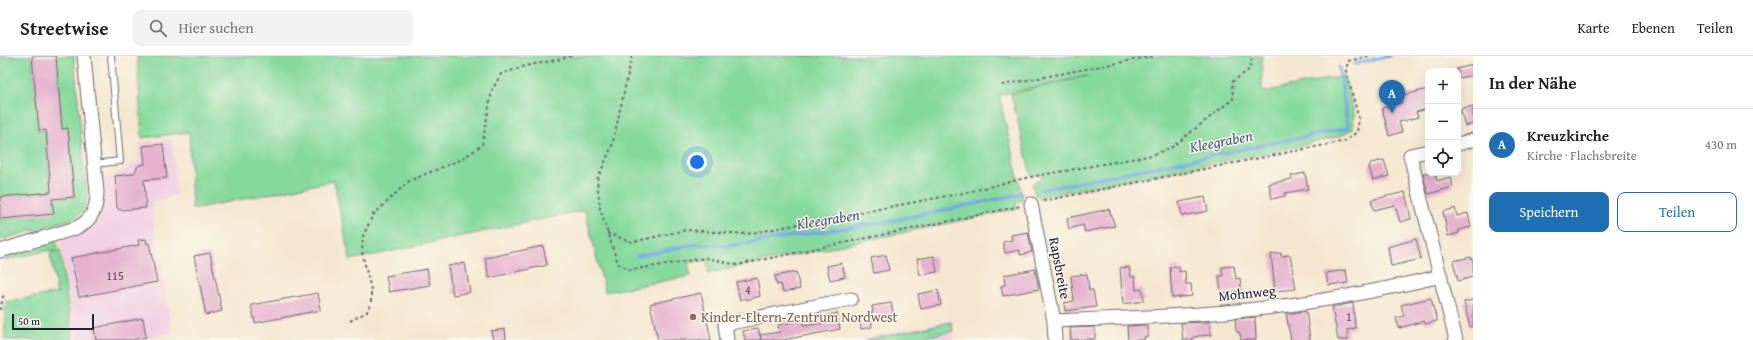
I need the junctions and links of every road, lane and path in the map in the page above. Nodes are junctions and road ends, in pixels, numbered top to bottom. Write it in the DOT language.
graph roads {
  1 [pos="84,56"];
  2 [pos="112,56"];
  3 [pos="571,56"];
  4 [pos="632,56"];
  5 [pos="1154,56"];
  6 [pos="1252,56"];
  7 [pos="1369,56"];
  8 [pos="1002,85"];
  9 [pos="1473,140"];
  10 [pos="1461,143"];
  11 [pos="1425,152"];
  12 [pos="94,164"];
  13 [pos="1031,204"];
  14 [pos="607,233"];
  15 [pos="0,251"];
  16 [pos="1441,276"];
  17 [pos="4,293"];
  18 [pos="851,299"];
  19 [pos="0,310"];
  20 [pos="350,321"];
  21 [pos="1054,321"];
  22 [pos="727,340"];
  23 [pos="1055,340"];
  24 [pos="1456,340"];
  1 -- 12 [label="street"];
  2 -- 12 [label="lane"];
  3 -- 20 [label="path"];
  4 -- 14 [label="path"];
  5 -- 8 [label="path"];
  6 -- 14 [label="path"];
  7 -- 13 [label="path"];
  9 -- 10 [label="street"];
  11 -- 16 [label="street"];
  12 -- 15 [label="street"];
  13 -- 14 [label="path"];
  13 -- 21 [label="street, Rapsbreite"];
  16 -- 21 [label="street, Mohnweg"];
  16 -- 24 [label="street"];
  17 -- 19 [label="path"];
  18 -- 22 [label="street"];
  21 -- 23 [label="street, Rapsbreite"];
}
